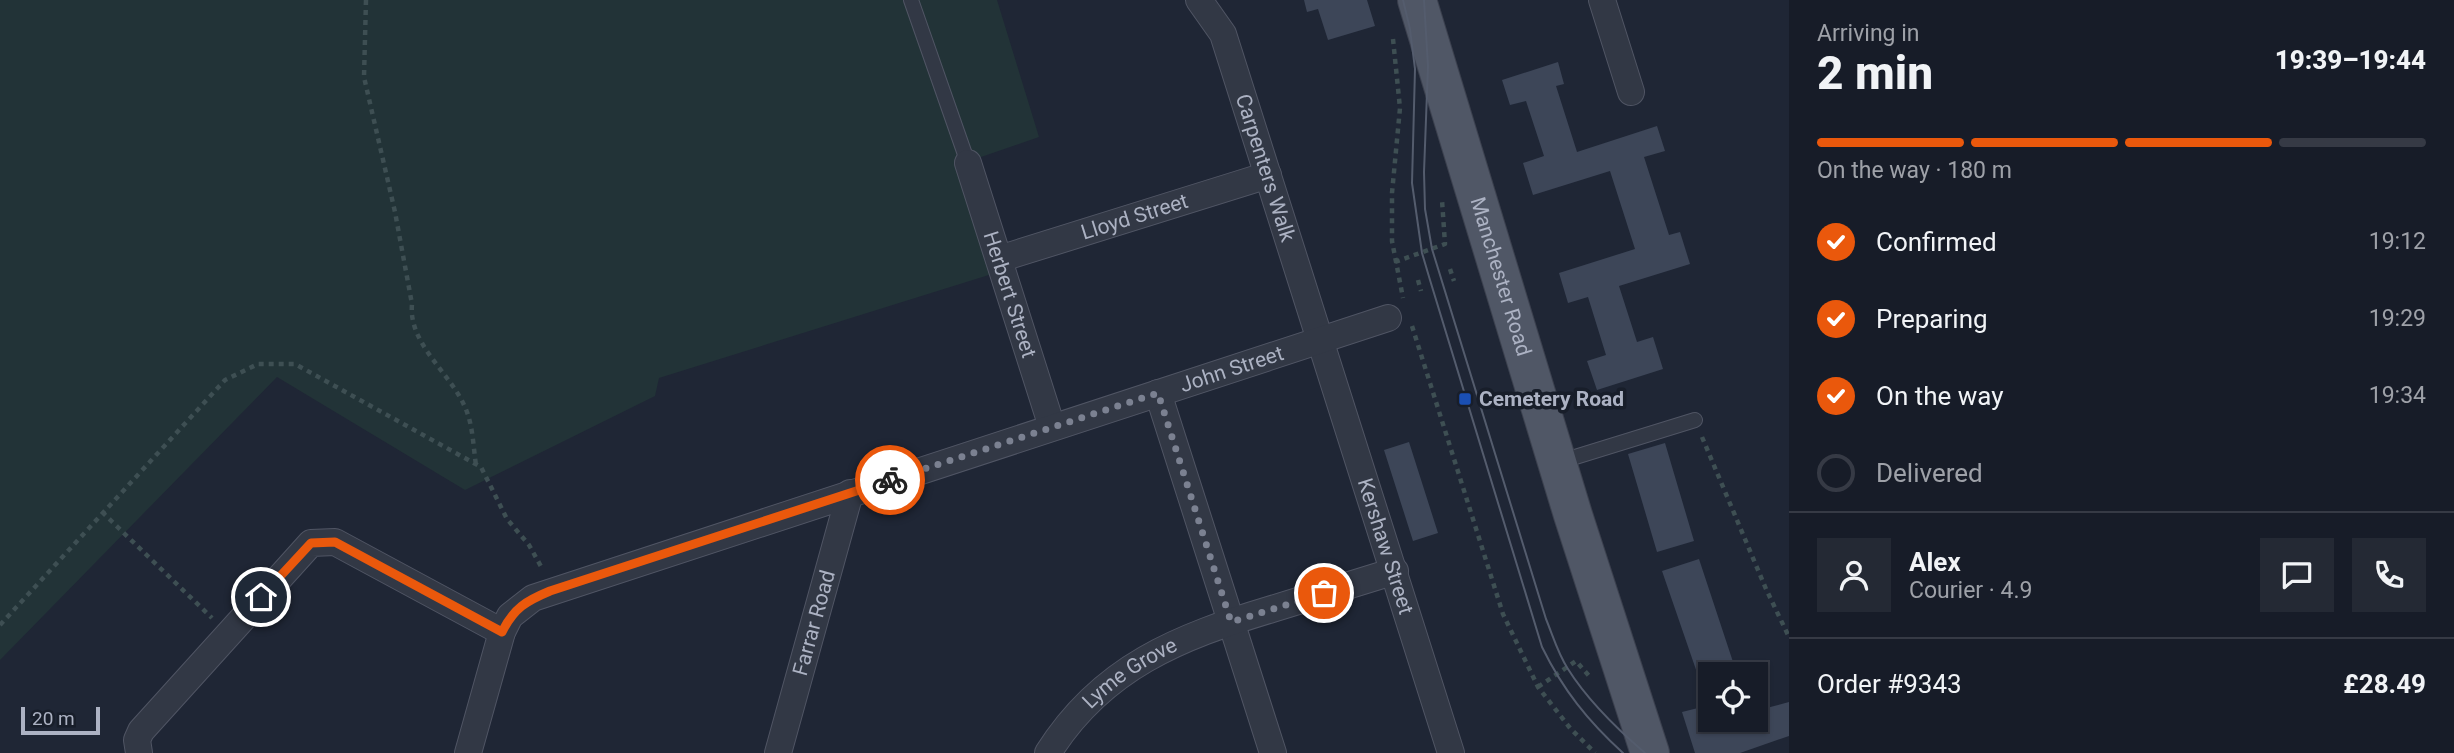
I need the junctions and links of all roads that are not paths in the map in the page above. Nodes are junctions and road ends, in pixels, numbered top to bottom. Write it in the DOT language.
graph roads {
  1 [pos="911,0"];
  2 [pos="1199,0"];
  3 [pos="1417,0"];
  4 [pos="1602,0"];
  5 [pos="1631,92"];
  6 [pos="968,163"];
  7 [pos="1268,175"];
  8 [pos="999,259"];
  9 [pos="1400,312"];
  10 [pos="1321,341"];
  11 [pos="1158,393"];
  12 [pos="1695,420"];
  13 [pos="1052,427"];
  14 [pos="1557,463"];
  15 [pos="850,493"];
  16 [pos="1395,571"];
  17 [pos="1231,622"];
  18 [pos="502,632"];
  19 [pos="139,753"];
  20 [pos="468,753"];
  21 [pos="778,753"];
  22 [pos="1048,753"];
  23 [pos="1272,753"];
  24 [pos="1451,753"];
  25 [pos="1650,753"];
  1 -- 6 [label="lane"];
  2 -- 7 [label="street, Carpenters Walk"];
  3 -- 14 [label="main road, Manchester Road"];
  4 -- 5 [label="street"];
  6 -- 8 [label="street, Herbert Street"];
  7 -- 8 [label="street, Lloyd Street"];
  7 -- 10 [label="street, Carpenters Walk"];
  8 -- 13 [label="street, Herbert Street"];
  9 -- 10 [label="street, John Street"];
  10 -- 11 [label="street, John Street"];
  10 -- 16 [label="street, Kershaw Street"];
  11 -- 13 [label="street, John Street"];
  11 -- 17 [label="street"];
  12 -- 14 [label="lane"];
  13 -- 15 [label="street, John Street"];
  14 -- 25 [label="main road, Manchester Road"];
  15 -- 18 [label="street, John Street"];
  15 -- 21 [label="street, Farrar Road"];
  16 -- 17 [label="street, Lyme Grove"];
  16 -- 24 [label="street, Kershaw Street"];
  17 -- 22 [label="street, Lyme Grove"];
  17 -- 23 [label="street"];
  18 -- 19 [label="street"];
  18 -- 20 [label="street"];
}
